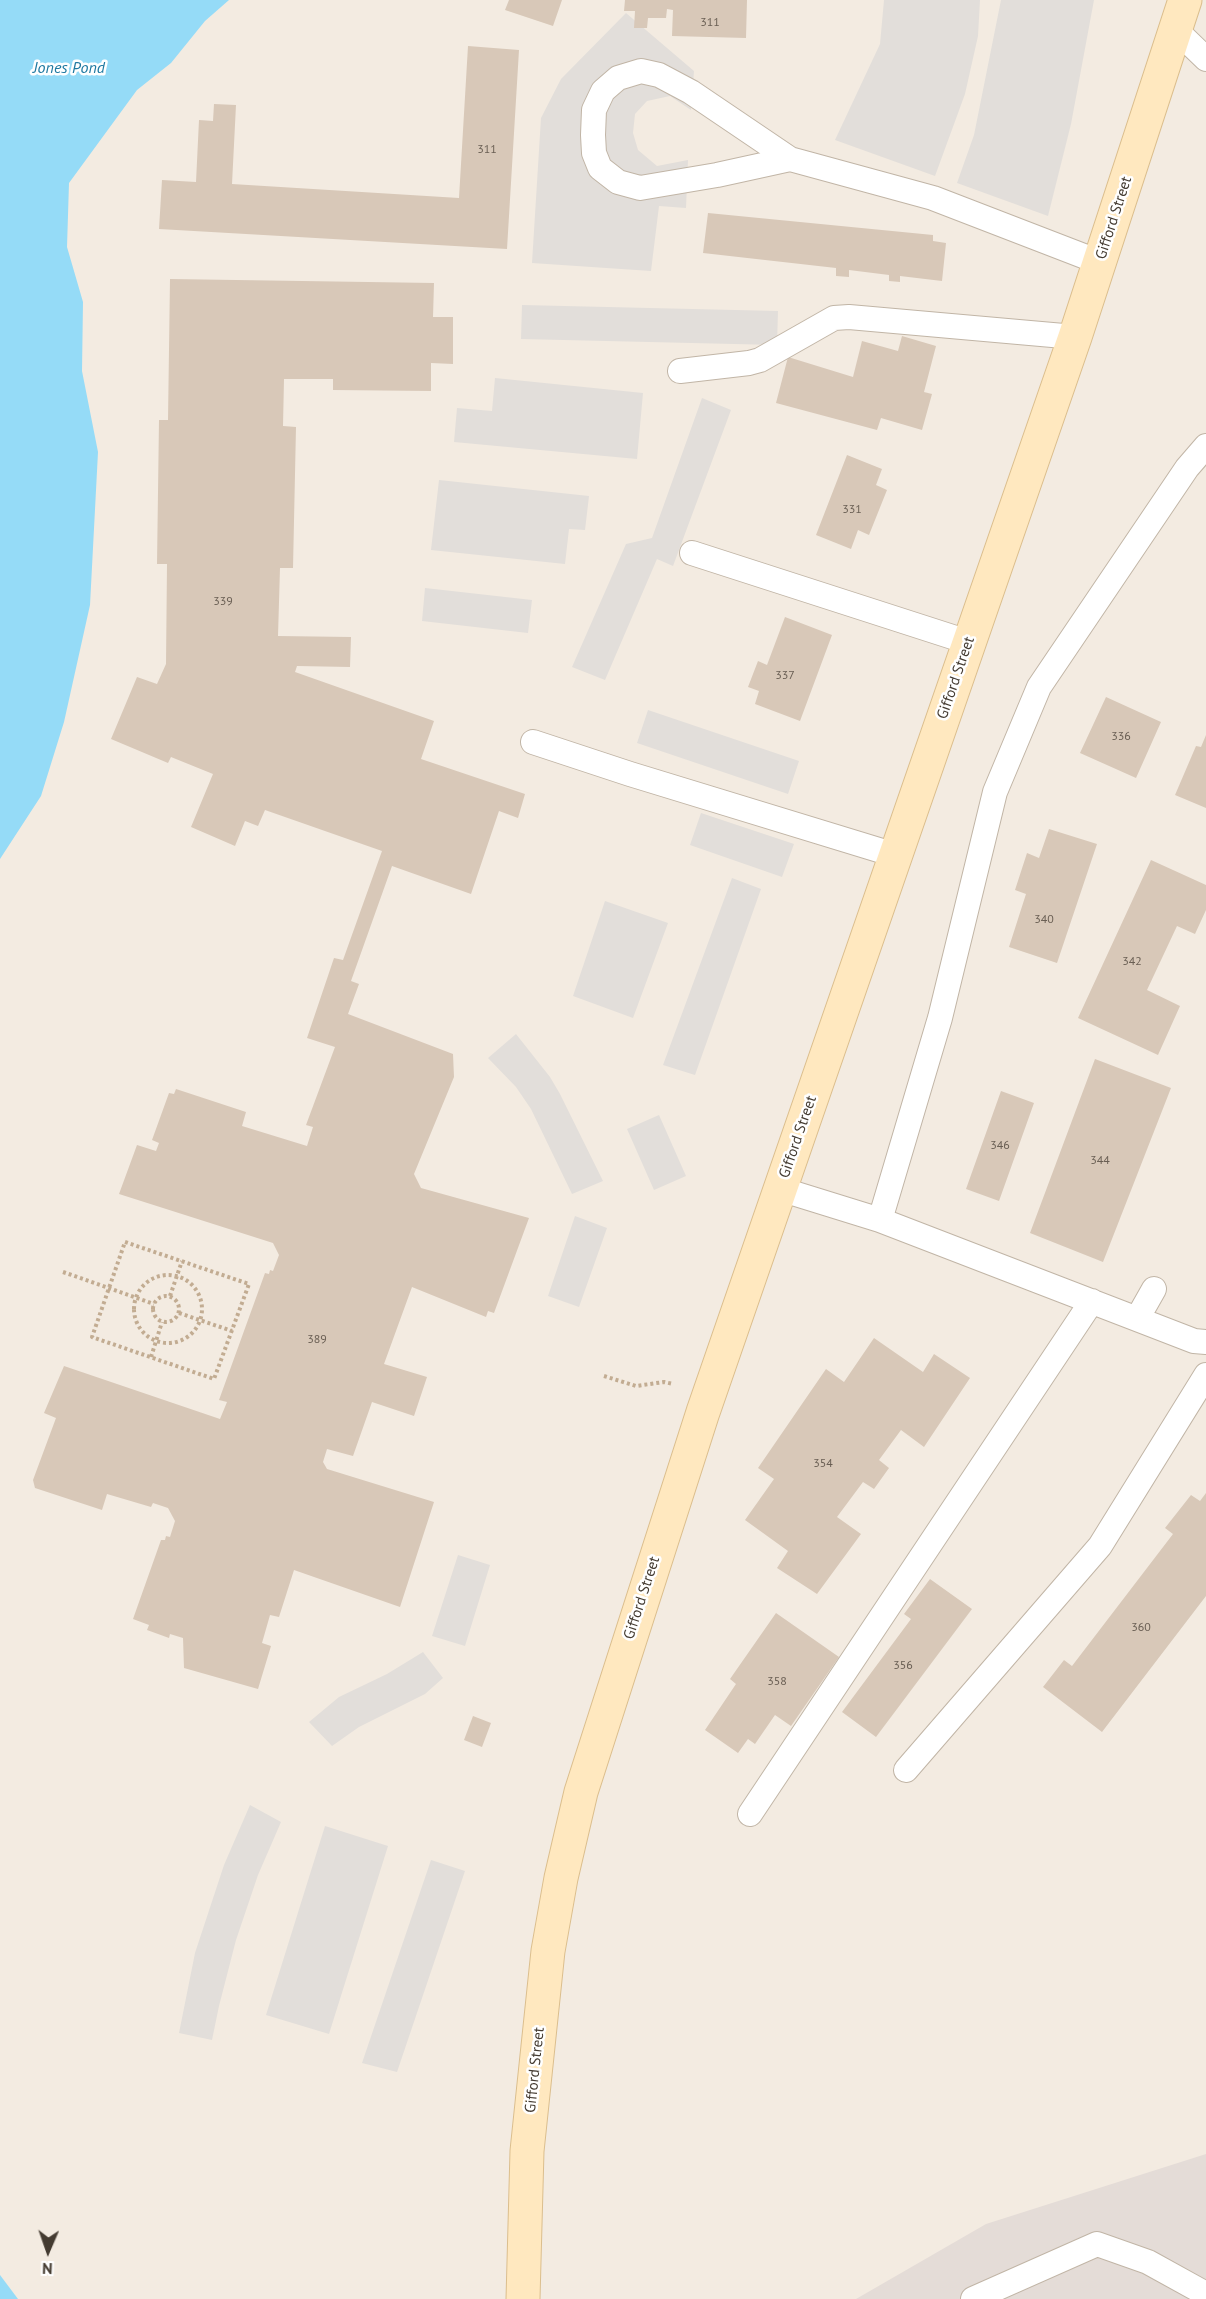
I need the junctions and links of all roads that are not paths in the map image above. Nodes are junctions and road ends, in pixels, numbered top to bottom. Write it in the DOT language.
graph roads {
  1 [pos="1180,15"];
  2 [pos="1206,59"];
  3 [pos="790,159"];
  4 [pos="1099,262"];
  5 [pos="1075,337"];
  6 [pos="680,371"];
  7 [pos="1206,446"];
  8 [pos="692,553"];
  9 [pos="968,642"];
  10 [pos="533,742"];
  11 [pos="895,855"];
  12 [pos="780,1189"];
  13 [pos="880,1220"];
  14 [pos="1154,1289"];
  15 [pos="1092,1301"];
  16 [pos="1137,1319"];
  17 [pos="1206,1342"];
  18 [pos="1206,1375"];
  19 [pos="906,1770"];
  20 [pos="750,1814"];
  21 [pos="1206,2294"];
  22 [pos="522,2299"];
  23 [pos="973,2299"];
  1 -- 2 [label="lane"];
  1 -- 4 [label="main road, Gifford Street"];
  3 -- 3 [label="lane"];
  3 -- 4 [label="lane"];
  4 -- 5 [label="main road, Gifford Street"];
  5 -- 6 [label="lane"];
  5 -- 9 [label="main road, Gifford Street"];
  7 -- 13 [label="lane"];
  8 -- 9 [label="lane"];
  9 -- 11 [label="main road, Gifford Street"];
  10 -- 11 [label="lane"];
  11 -- 12 [label="main road, Gifford Street"];
  12 -- 13 [label="lane"];
  12 -- 22 [label="main road, Gifford Street"];
  13 -- 15 [label="lane"];
  14 -- 16 [label="lane"];
  15 -- 16 [label="lane"];
  15 -- 20 [label="lane"];
  16 -- 17 [label="lane"];
  18 -- 19 [label="lane"];
  21 -- 23 [label="lane"];
}
